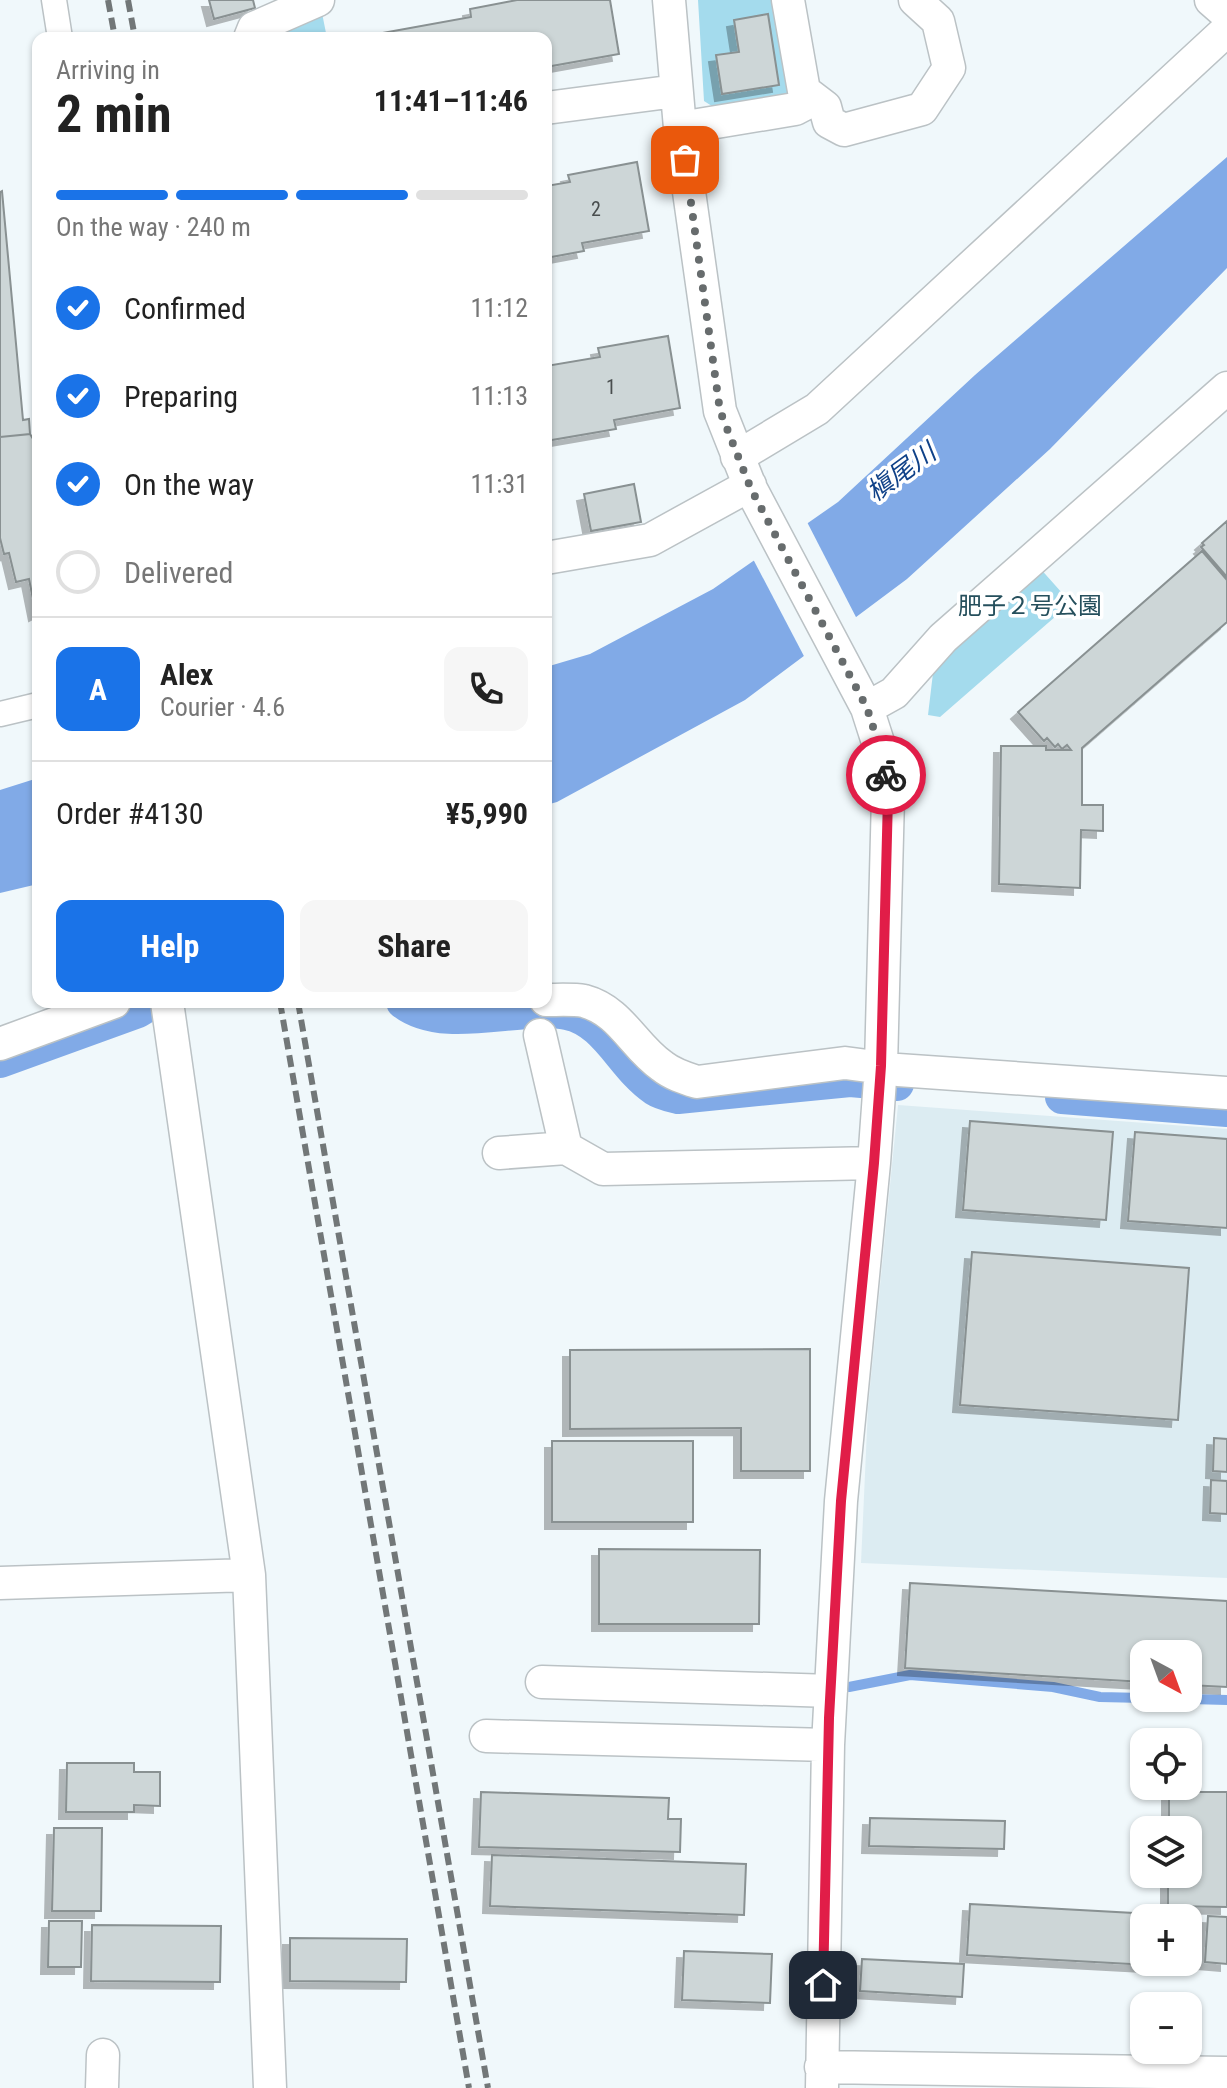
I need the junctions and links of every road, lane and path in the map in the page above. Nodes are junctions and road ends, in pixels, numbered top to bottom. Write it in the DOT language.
graph roads {
  1 [pos="54,0"];
  2 [pos="318,0"];
  3 [pos="669,0"];
  4 [pos="788,0"];
  5 [pos="915,0"];
  6 [pos="1211,0"];
  7 [pos="1227,14"];
  8 [pos="1227,30"];
  9 [pos="59,32"];
  10 [pos="252,32"];
  11 [pos="676,91"];
  12 [pos="814,99"];
  13 [pos="552,107"];
  14 [pos="680,128"];
  15 [pos="1227,388"];
  16 [pos="746,477"];
  17 [pos="552,557"];
  18 [pos="864,701"];
  19 [pos="32,706"];
  20 [pos="0,714"];
  21 [pos="552,1000"];
  22 [pos="98,1008"];
  23 [pos="167,1008"];
  24 [pos="540,1035"];
  25 [pos="0,1044"];
  26 [pos="880,1068"];
  27 [pos="1227,1093"];
  28 [pos="566,1148"];
  29 [pos="499,1153"];
  30 [pos="874,1163"];
  31 [pos="249,1575"];
  32 [pos="0,1583"];
  33 [pos="542,1682"];
  34 [pos="831,1691"];
  35 [pos="486,1736"];
  36 [pos="828,1745"];
  37 [pos="103,2055"];
  38 [pos="1227,2073"];
  39 [pos="821,2077"];
  40 [pos="1110,2080"];
  41 [pos="102,2088"];
  42 [pos="270,2088"];
  1 -- 9 [label="street"];
  2 -- 10 [label="street"];
  3 -- 11 [label="street"];
  4 -- 12 [label="street"];
  5 -- 12 [label="street"];
  6 -- 7 [label="street"];
  8 -- 16 [label="street"];
  11 -- 13 [label="street"];
  11 -- 14 [label="street"];
  12 -- 14 [label="street"];
  14 -- 16 [label="street"];
  15 -- 18 [label="street"];
  16 -- 17 [label="street"];
  16 -- 18 [label="street"];
  18 -- 26 [label="street"];
  19 -- 20 [label="street"];
  21 -- 26 [label="street"];
  22 -- 25 [label="street"];
  23 -- 31 [label="street"];
  24 -- 28 [label="street"];
  26 -- 27 [label="street"];
  26 -- 30 [label="street"];
  28 -- 29 [label="street"];
  28 -- 30 [label="street"];
  30 -- 34 [label="street"];
  31 -- 32 [label="street"];
  31 -- 42 [label="street"];
  33 -- 34 [label="street"];
  34 -- 36 [label="street"];
  35 -- 36 [label="street"];
  36 -- 39 [label="street"];
  37 -- 41 [label="street"];
  38 -- 40 [label="street"];
  39 -- 40 [label="street"];
}
